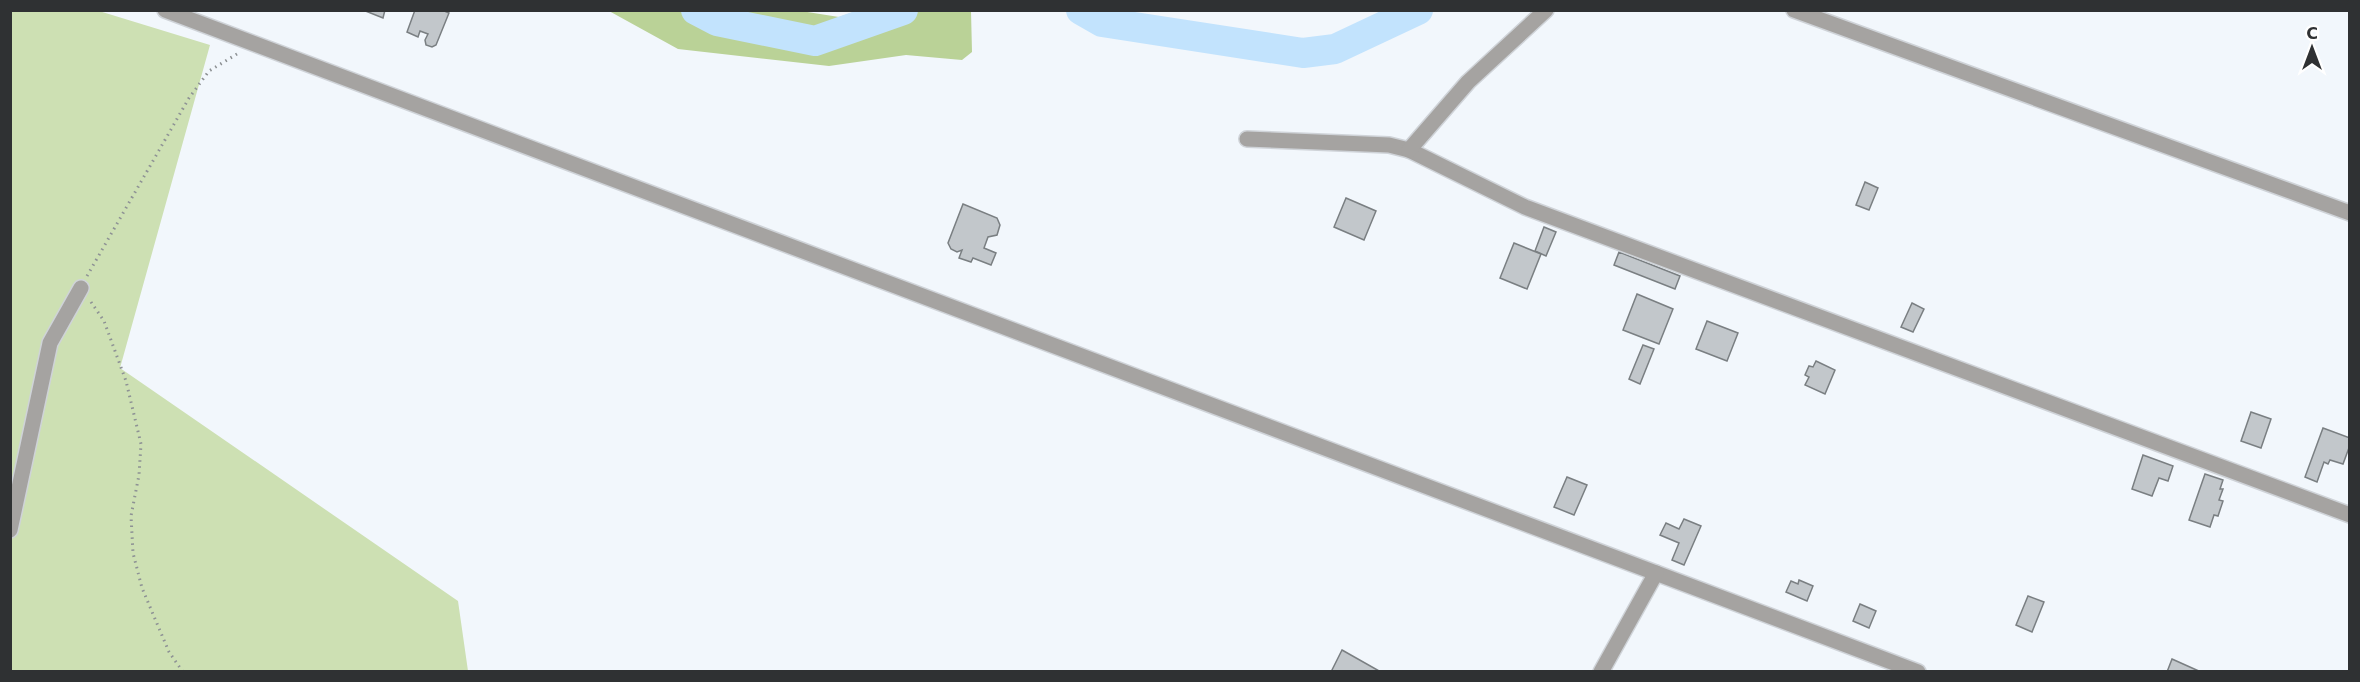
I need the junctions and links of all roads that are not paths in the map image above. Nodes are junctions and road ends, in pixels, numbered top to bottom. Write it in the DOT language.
graph roads {
  1 [pos="165,10"];
  2 [pos="1546,10"];
  3 [pos="1794,10"];
  4 [pos="1247,139"];
  5 [pos="1409,150"];
  6 [pos="2349,213"];
  7 [pos="81,288"];
  8 [pos="2349,515"];
  9 [pos="10,530"];
  10 [pos="1656,573"];
  11 [pos="1601,672"];
  12 [pos="1918,672"];
  1 -- 10 [label="street"];
  2 -- 5 [label="street"];
  3 -- 6 [label="street"];
  4 -- 5 [label="street"];
  5 -- 8 [label="street"];
  7 -- 9 [label="street"];
  10 -- 11 [label="street"];
  10 -- 12 [label="street"];
}
